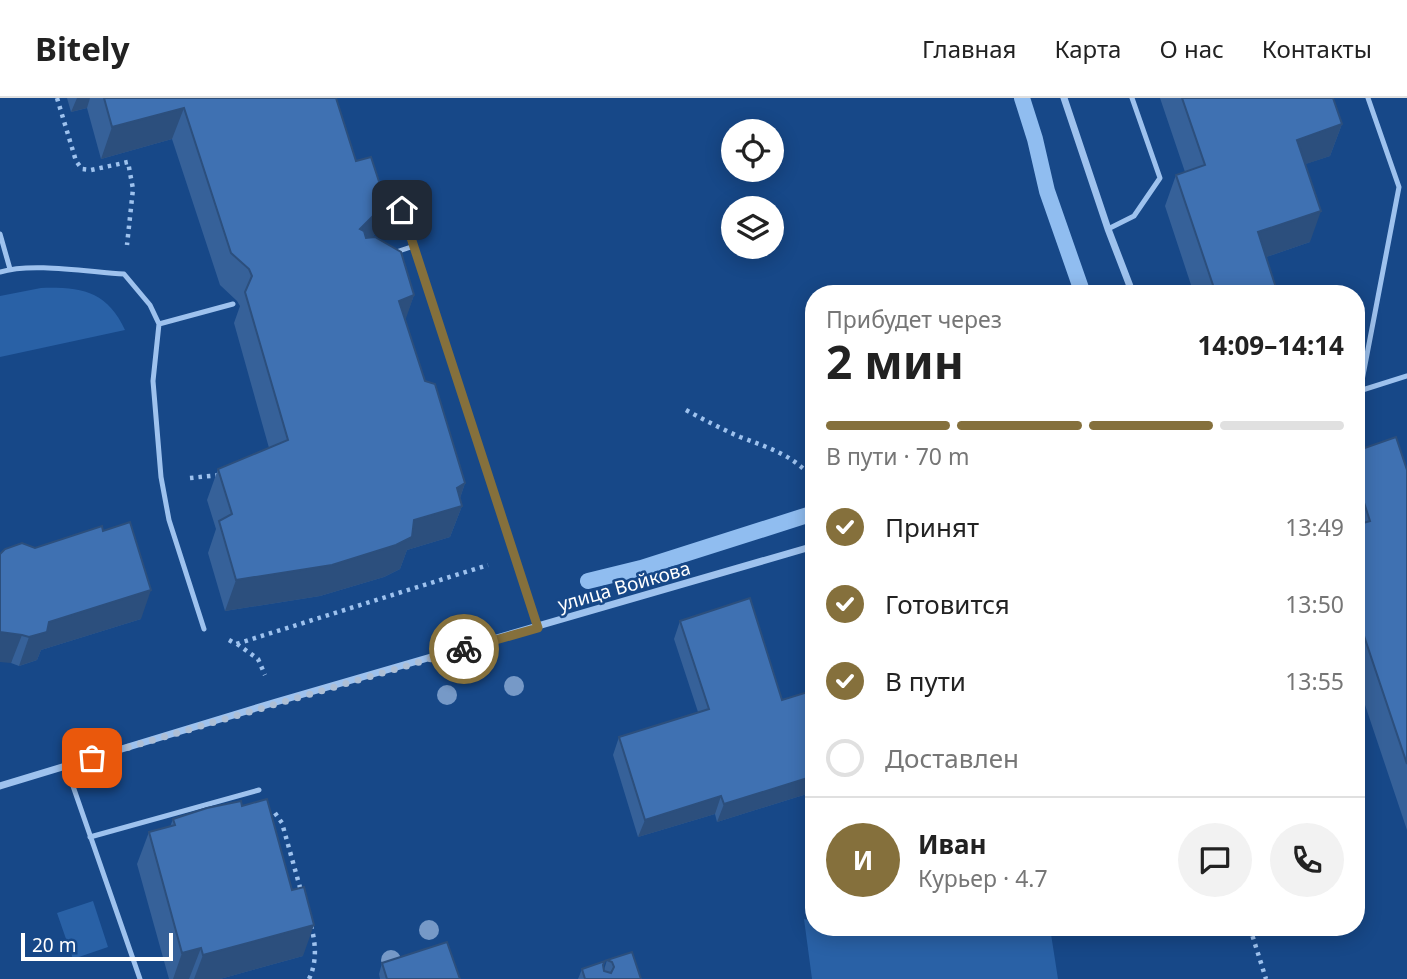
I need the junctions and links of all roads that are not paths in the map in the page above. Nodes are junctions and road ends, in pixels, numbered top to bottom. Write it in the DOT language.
graph roads {
  1 [pos="1063,98"];
  2 [pos="1132,98"];
  3 [pos="1368,98"];
  4 [pos="402,210"];
  5 [pos="1108,229"];
  6 [pos="0,234"];
  7 [pos="414,247"];
  8 [pos="380,257"];
  9 [pos="10,269"];
  10 [pos="0,272"];
  11 [pos="1130,285"];
  12 [pos="233,304"];
  13 [pos="159,324"];
  14 [pos="1365,357"];
  15 [pos="1407,376"];
  16 [pos="1365,390"];
  17 [pos="805,549"];
  18 [pos="538,628"];
  19 [pos="204,629"];
  20 [pos="66,766"];
  21 [pos="0,786"];
  22 [pos="259,790"];
  23 [pos="90,837"];
  24 [pos="140,979"];
  1 -- 5 [label="street"];
  2 -- 5 [label="lane"];
  3 -- 14 [label="lane"];
  4 -- 7 [label="lane"];
  5 -- 11 [label="street"];
  6 -- 9 [label="lane"];
  7 -- 8 [label="lane"];
  7 -- 18 [label="lane"];
  9 -- 10 [label="lane"];
  9 -- 13 [label="lane"];
  12 -- 13 [label="lane"];
  13 -- 19 [label="lane"];
  15 -- 16 [label="lane"];
  17 -- 18 [label="street, улица Войкова"];
  18 -- 20 [label="street, улица Войкова"];
  20 -- 21 [label="street, улица Войкова"];
  20 -- 23 [label="lane"];
  22 -- 23 [label="lane"];
  23 -- 24 [label="lane"];
}
